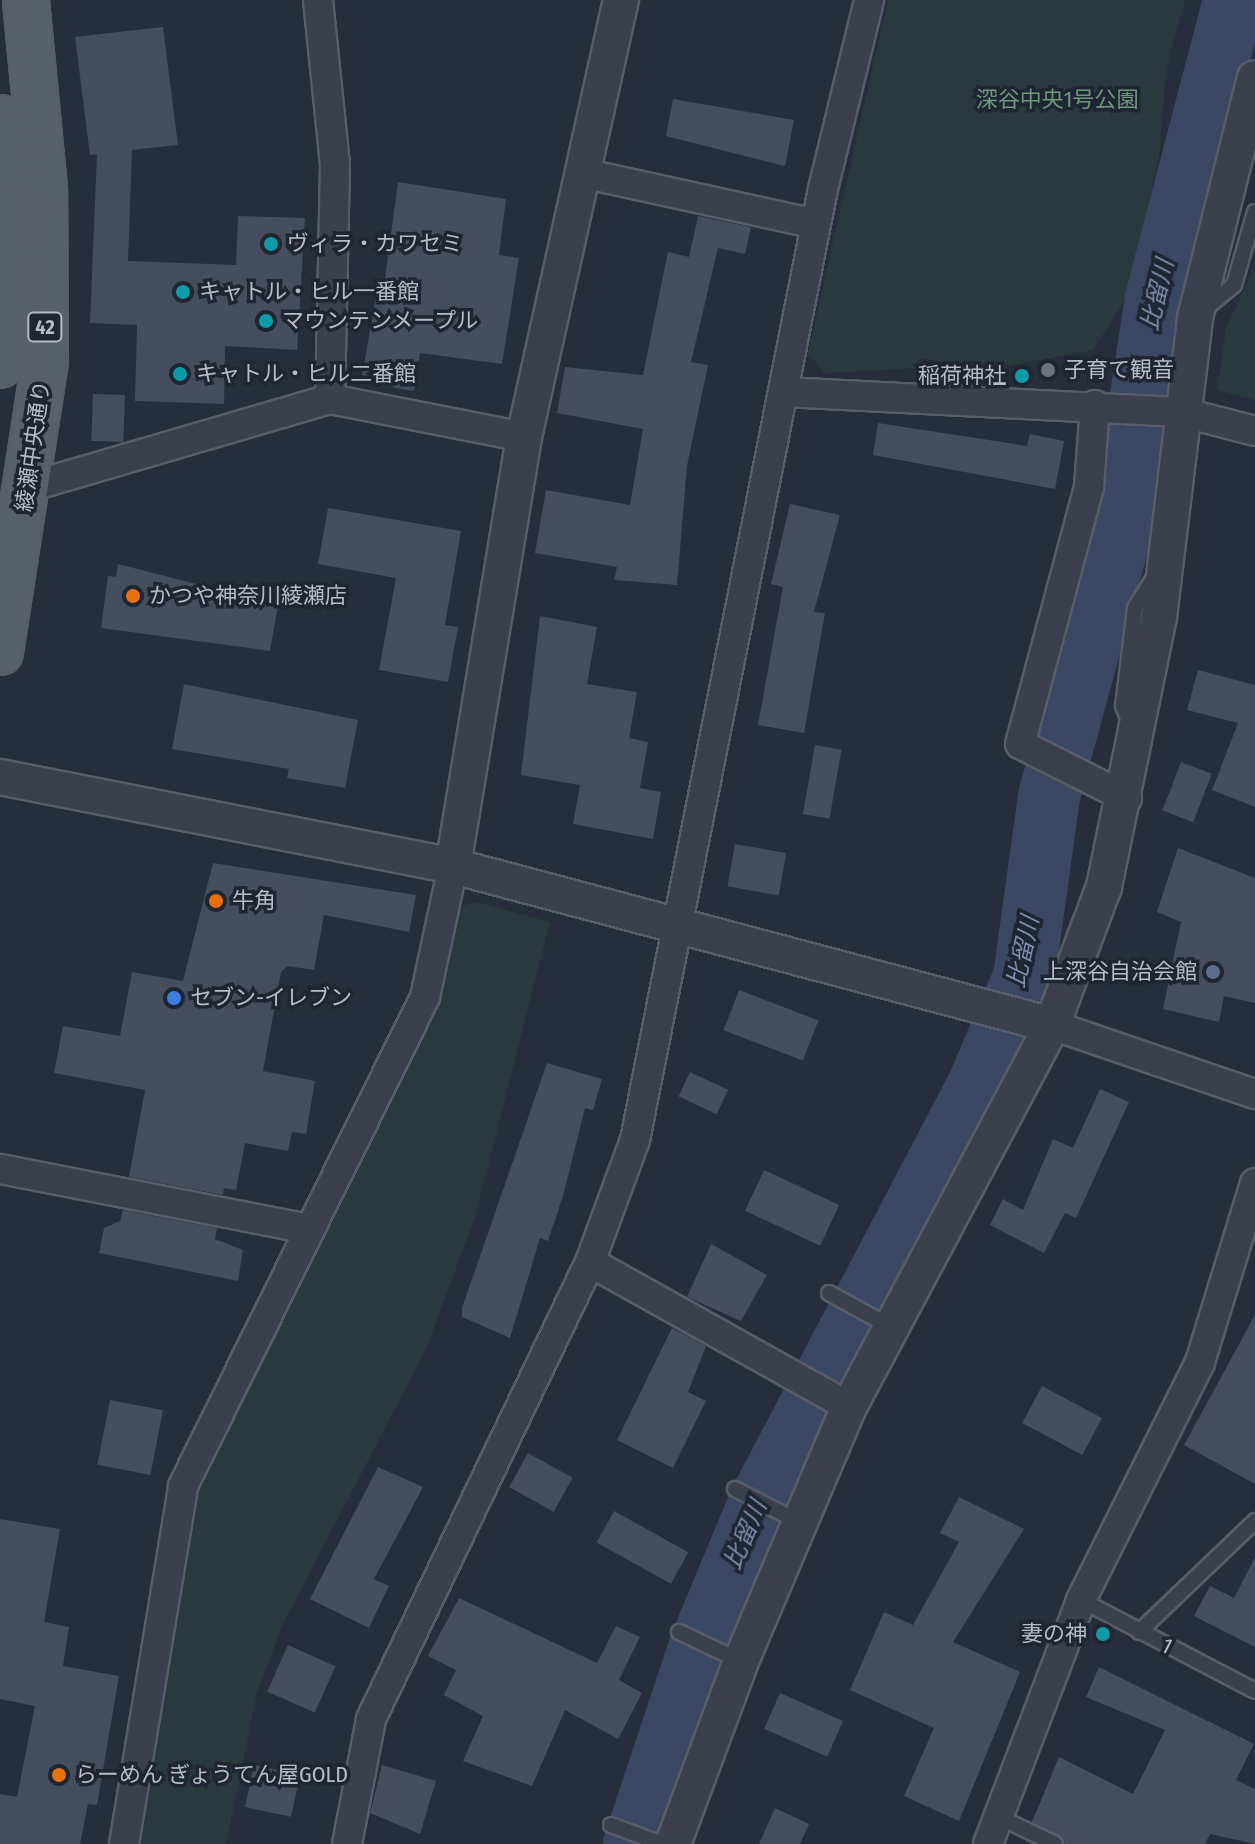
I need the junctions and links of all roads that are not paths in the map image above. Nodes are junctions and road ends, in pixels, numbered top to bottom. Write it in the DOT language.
graph roads {
  1 [pos="26,0"];
  2 [pos="318,0"];
  3 [pos="621,0"];
  4 [pos="869,0"];
  5 [pos="1255,78"];
  6 [pos="0,118"];
  7 [pos="1248,144"];
  8 [pos="582,173"];
  9 [pos="1255,212"];
  10 [pos="816,224"];
  11 [pos="1195,318"];
  12 [pos="0,365"];
  13 [pos="784,392"];
  14 [pos="330,399"];
  15 [pos="1103,406"];
  16 [pos="1165,411"];
  17 [pos="1255,431"];
  18 [pos="524,437"];
  19 [pos="29,487"];
  20 [pos="0,652"];
  21 [pos="0,777"];
  22 [pos="1127,798"];
  23 [pos="453,866"];
  24 [pos="681,926"];
  25 [pos="1040,1022"];
  26 [pos="1255,1094"];
  27 [pos="0,1169"];
  28 [pos="1255,1183"];
  29 [pos="309,1229"];
  30 [pos="590,1262"];
  31 [pos="829,1293"];
  32 [pos="883,1322"];
  33 [pos="841,1402"];
  34 [pos="735,1489"];
  35 [pos="790,1517"];
  36 [pos="1255,1521"];
  37 [pos="1081,1600"];
  38 [pos="679,1632"];
  39 [pos="1139,1632"];
  40 [pos="732,1656"];
  41 [pos="1255,1691"];
  42 [pos="999,1817"];
  43 [pos="611,1825"];
  44 [pos="664,1843"];
  45 [pos="124,1844"];
  46 [pos="347,1844"];
  47 [pos="988,1844"];
  48 [pos="1055,1844"];
  1 -- 19 [label="main road, 綾瀬中央通り / 42"];
  2 -- 14 [label="street"];
  3 -- 8 [label="street"];
  4 -- 10 [label="street"];
  5 -- 7 [label="street"];
  6 -- 12 [label="main road, 綾瀬中央通り / 42"];
  7 -- 11 [label="street"];
  8 -- 10 [label="street"];
  8 -- 18 [label="street"];
  9 -- 11 [label="lane"];
  10 -- 13 [label="street"];
  11 -- 16 [label="street"];
  13 -- 15 [label="street"];
  13 -- 24 [label="street"];
  14 -- 18 [label="street"];
  14 -- 19 [label="street"];
  15 -- 16 [label="street"];
  15 -- 22 [label="street"];
  16 -- 17 [label="street"];
  16 -- 22 [label="street"];
  18 -- 23 [label="street"];
  19 -- 20 [label="main road, 綾瀬中央通り / 42"];
  21 -- 23 [label="street"];
  22 -- 25 [label="street"];
  23 -- 24 [label="street"];
  23 -- 29 [label="street"];
  24 -- 25 [label="street"];
  24 -- 30 [label="street"];
  25 -- 26 [label="street"];
  25 -- 32 [label="street"];
  27 -- 29 [label="street"];
  28 -- 37 [label="street"];
  29 -- 45 [label="street"];
  30 -- 33 [label="street"];
  30 -- 46 [label="street"];
  31 -- 32 [label="lane"];
  32 -- 33 [label="street"];
  33 -- 35 [label="street"];
  34 -- 35 [label="lane"];
  35 -- 40 [label="street"];
  36 -- 39 [label="lane"];
  37 -- 39 [label="lane, 1"];
  37 -- 42 [label="street"];
  38 -- 40 [label="lane"];
  39 -- 41 [label="lane, 1"];
  40 -- 44 [label="street"];
  42 -- 47 [label="street"];
  42 -- 48 [label="lane"];
  43 -- 44 [label="lane"];
}
